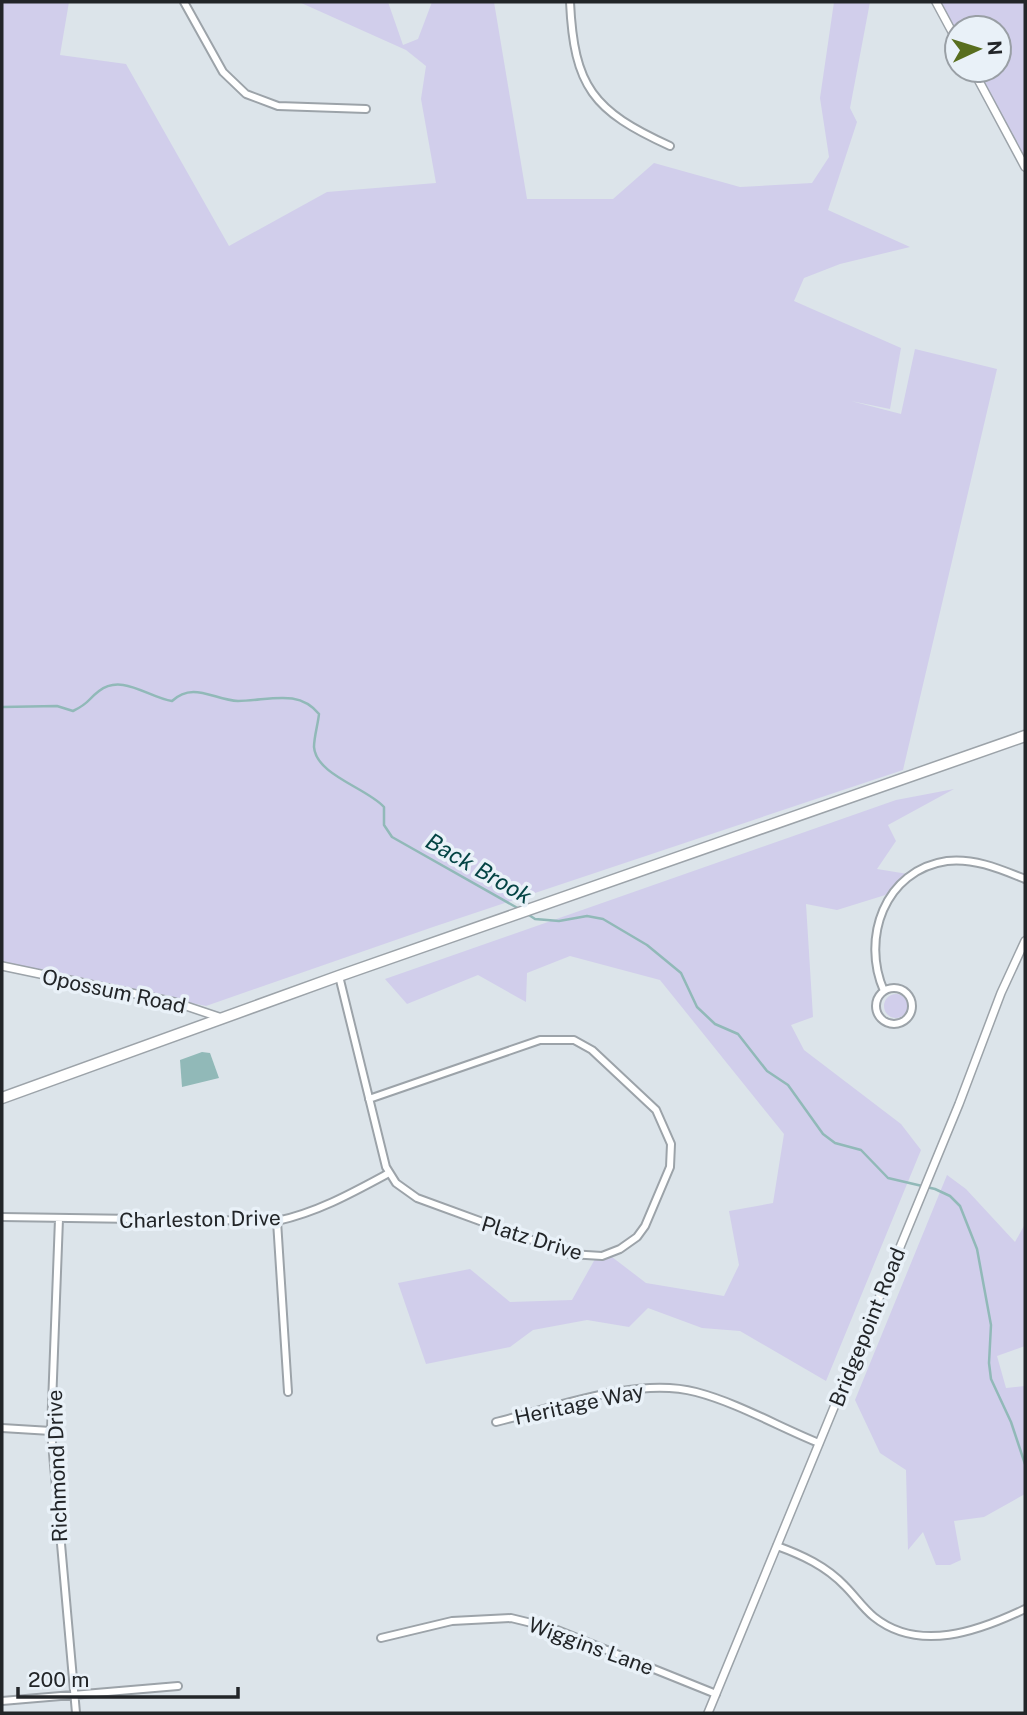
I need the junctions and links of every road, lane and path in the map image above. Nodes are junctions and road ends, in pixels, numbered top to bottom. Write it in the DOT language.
graph roads {
  1 [pos="184,2"];
  2 [pos="570,2"];
  3 [pos="981,84"];
  4 [pos="366,109"];
  5 [pos="670,146"];
  6 [pos="1025,167"];
  7 [pos="1025,736"];
  8 [pos="1025,879"];
  9 [pos="1025,941"];
  10 [pos="2,967"];
  11 [pos="339,976"];
  12 [pos="884,991"];
  13 [pos="225,1019"];
  14 [pos="2,1098"];
  15 [pos="369,1098"];
  16 [pos="388,1173"];
  17 [pos="2,1217"];
  18 [pos="59,1219"];
  19 [pos="277,1221"];
  20 [pos="288,1392"];
  21 [pos="496,1422"];
  22 [pos="2,1429"];
  23 [pos="51,1431"];
  24 [pos="820,1443"];
  25 [pos="777,1546"];
  26 [pos="1025,1609"];
  27 [pos="381,1637"];
  28 [pos="178,1686"];
  29 [pos="716,1694"];
  30 [pos="74,1695"];
  31 [pos="2,1701"];
  32 [pos="76,1713"];
  33 [pos="708,1713"];
  1 -- 4 [label="street"];
  2 -- 5 [label="street"];
  3 -- 6 [label="street"];
  7 -- 11 [label="highway"];
  8 -- 12 [label="street"];
  9 -- 24 [label="street, Bridgepoint Road"];
  10 -- 13 [label="street, Opossum Road"];
  11 -- 13 [label="highway"];
  11 -- 15 [label="street"];
  12 -- 12 [label="street"];
  13 -- 14 [label="highway"];
  15 -- 16 [label="street"];
  15 -- 16 [label="street, Platz Drive"];
  16 -- 19 [label="street, Charleston Drive"];
  17 -- 18 [label="street, Charleston Drive"];
  18 -- 19 [label="street, Charleston Drive"];
  18 -- 23 [label="street, Richmond Drive"];
  19 -- 20 [label="street"];
  21 -- 24 [label="street, Heritage Way"];
  22 -- 23 [label="street"];
  23 -- 30 [label="street, Richmond Drive"];
  24 -- 25 [label="street, Bridgepoint Road"];
  25 -- 26 [label="street"];
  25 -- 29 [label="street, Bridgepoint Road"];
  27 -- 29 [label="street, Wiggins Lane"];
  28 -- 30 [label="street"];
  29 -- 33 [label="street, Bridgepoint Road"];
  30 -- 31 [label="street"];
  30 -- 32 [label="street, Richmond Drive"];
}
